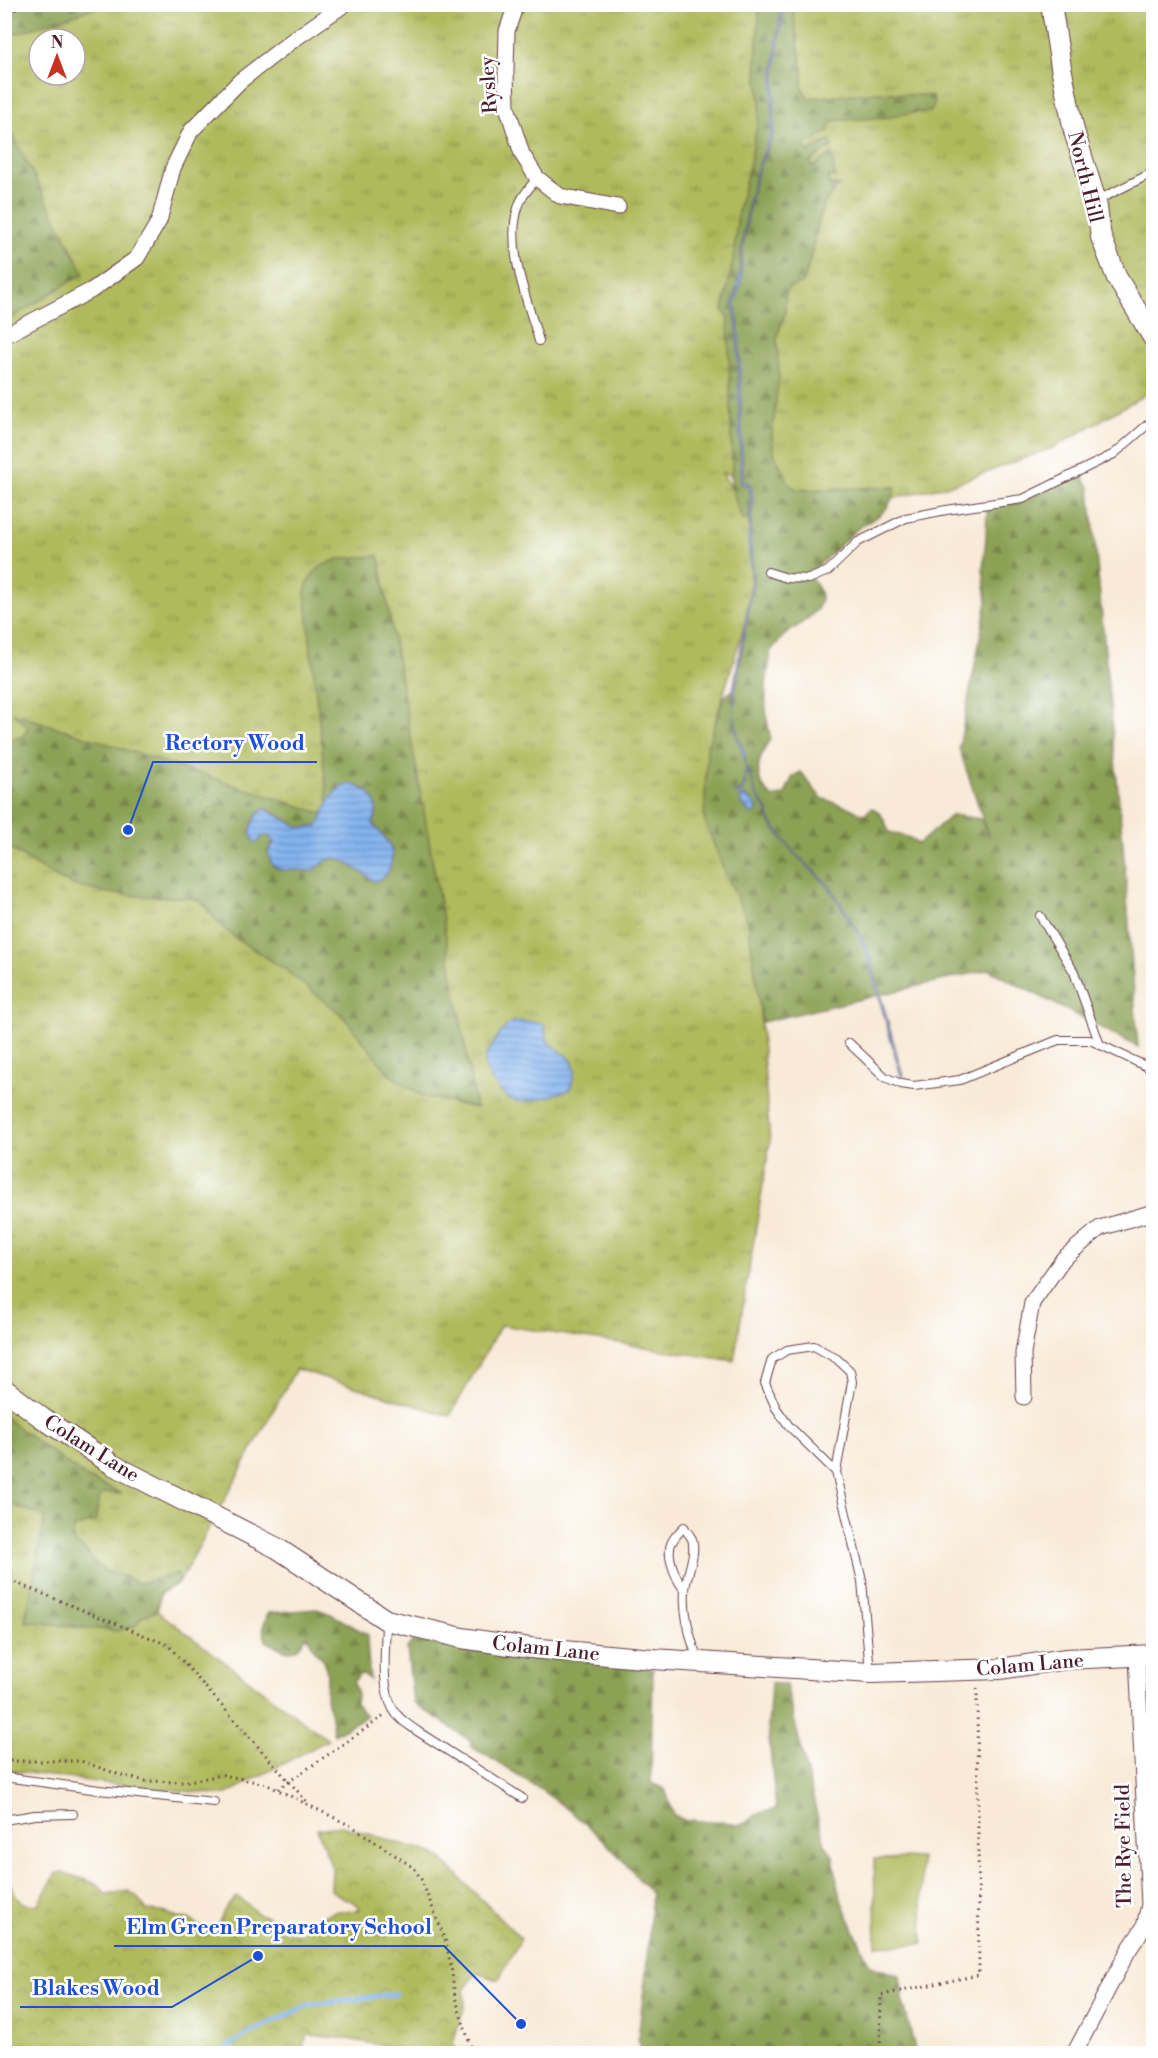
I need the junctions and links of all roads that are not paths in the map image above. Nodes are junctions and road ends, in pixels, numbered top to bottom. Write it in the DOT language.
graph roads {
  1 [pos="345,4"];
  2 [pos="516,4"];
  3 [pos="1051,4"];
  4 [pos="1154,172"];
  5 [pos="537,178"];
  6 [pos="1096,201"];
  7 [pos="618,207"];
  8 [pos="4,336"];
  9 [pos="1154,339"];
  10 [pos="539,341"];
  11 [pos="1154,419"];
  12 [pos="768,572"];
  13 [pos="1040,916"];
  14 [pos="849,1043"];
  15 [pos="1100,1045"];
  16 [pos="1154,1070"];
  17 [pos="1154,1212"];
  18 [pos="4,1389"];
  19 [pos="1024,1397"];
  20 [pos="836,1472"];
  21 [pos="685,1590"];
  22 [pos="386,1620"];
  23 [pos="1145,1656"];
  24 [pos="699,1662"];
  25 [pos="871,1673"];
  26 [pos="4,1777"];
  27 [pos="522,1798"];
  28 [pos="214,1802"];
  29 [pos="73,1814"];
  30 [pos="4,1820"];
  31 [pos="1074,2054"];
  1 -- 8 [label="street"];
  2 -- 5 [label="street, Rysley"];
  3 -- 6 [label="street, North Hill"];
  4 -- 6 [label="lane"];
  5 -- 7 [label="street, Rysley"];
  5 -- 10 [label="lane"];
  6 -- 9 [label="street, North Hill"];
  11 -- 12 [label="lane"];
  13 -- 15 [label="lane"];
  14 -- 15 [label="lane"];
  15 -- 16 [label="lane"];
  17 -- 19 [label="street"];
  18 -- 22 [label="street, Colam Lane"];
  20 -- 20 [label="lane"];
  20 -- 25 [label="lane"];
  21 -- 21 [label="lane"];
  21 -- 24 [label="lane"];
  22 -- 24 [label="street, Colam Lane"];
  22 -- 27 [label="lane"];
  23 -- 25 [label="street, Colam Lane"];
  23 -- 31 [label="street, The Rye Field"];
  24 -- 25 [label="street, Colam Lane"];
  26 -- 28 [label="lane"];
  29 -- 30 [label="lane"];
}
